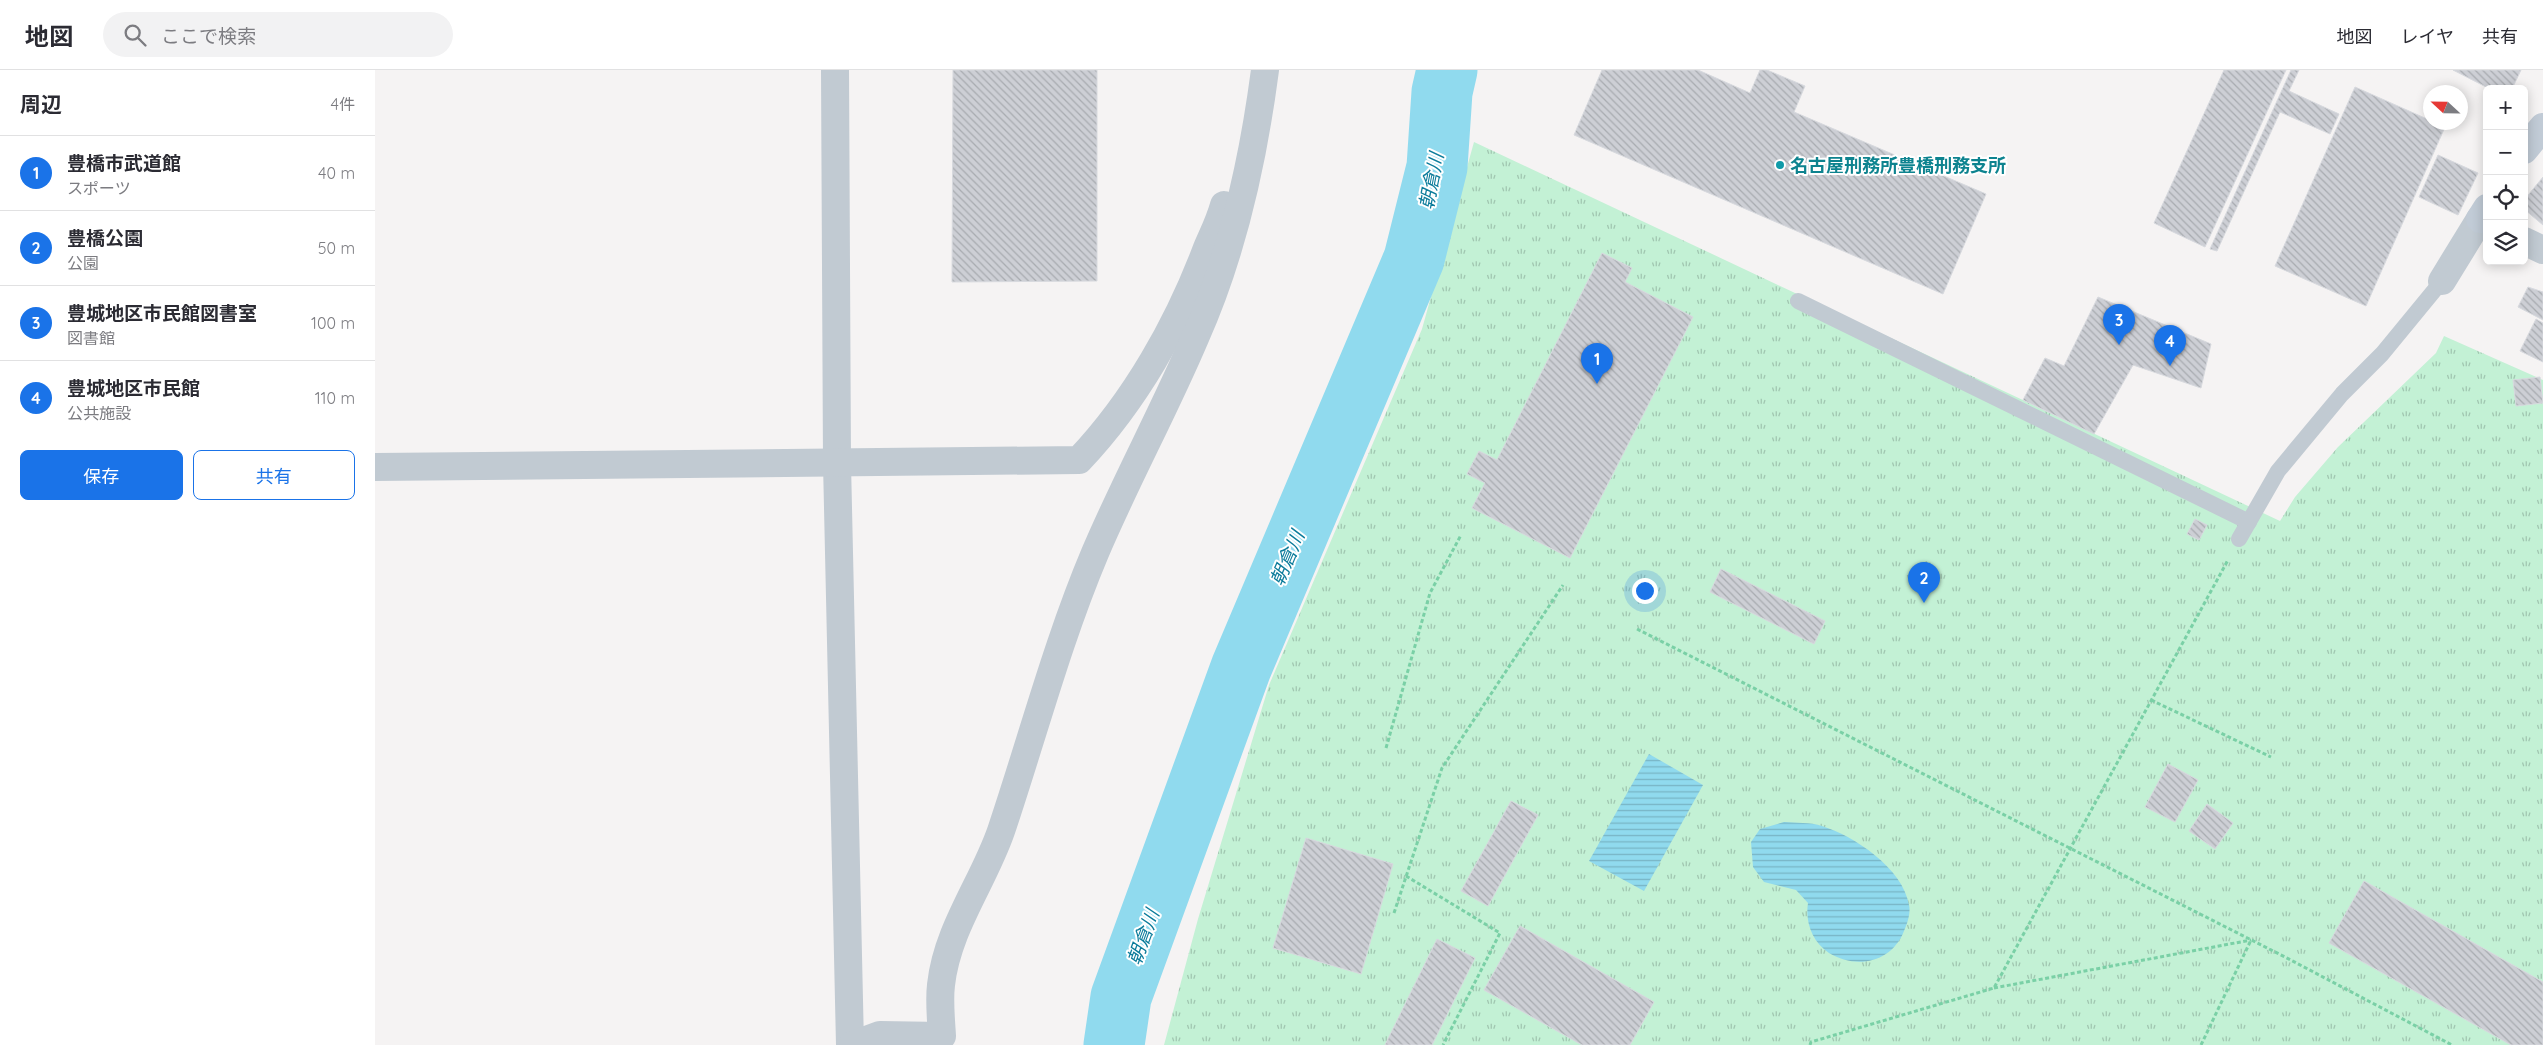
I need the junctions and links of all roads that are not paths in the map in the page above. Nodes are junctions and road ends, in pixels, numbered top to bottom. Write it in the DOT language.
graph roads {
  1 [pos="835,70"];
  2 [pos="1265,70"];
  3 [pos="1260,107"];
  4 [pos="2543,127"];
  5 [pos="2528,145"];
  6 [pos="2483,219"];
  7 [pos="2528,242"];
  8 [pos="2543,250"];
  9 [pos="2443,281"];
  10 [pos="1798,301"];
  11 [pos="837,462"];
  12 [pos="375,467"];
  13 [pos="2249,522"];
  14 [pos="2239,539"];
  15 [pos="851,1045"];
  1 -- 11 [label="street"];
  2 -- 3 [label="street"];
  3 -- 11 [label="street"];
  3 -- 15 [label="street"];
  4 -- 5 [label="street"];
  6 -- 9 [label="street"];
  7 -- 8 [label="street"];
  9 -- 13 [label="lane"];
  10 -- 13 [label="lane"];
  11 -- 12 [label="street"];
  11 -- 15 [label="street"];
  13 -- 14 [label="lane"];
}
